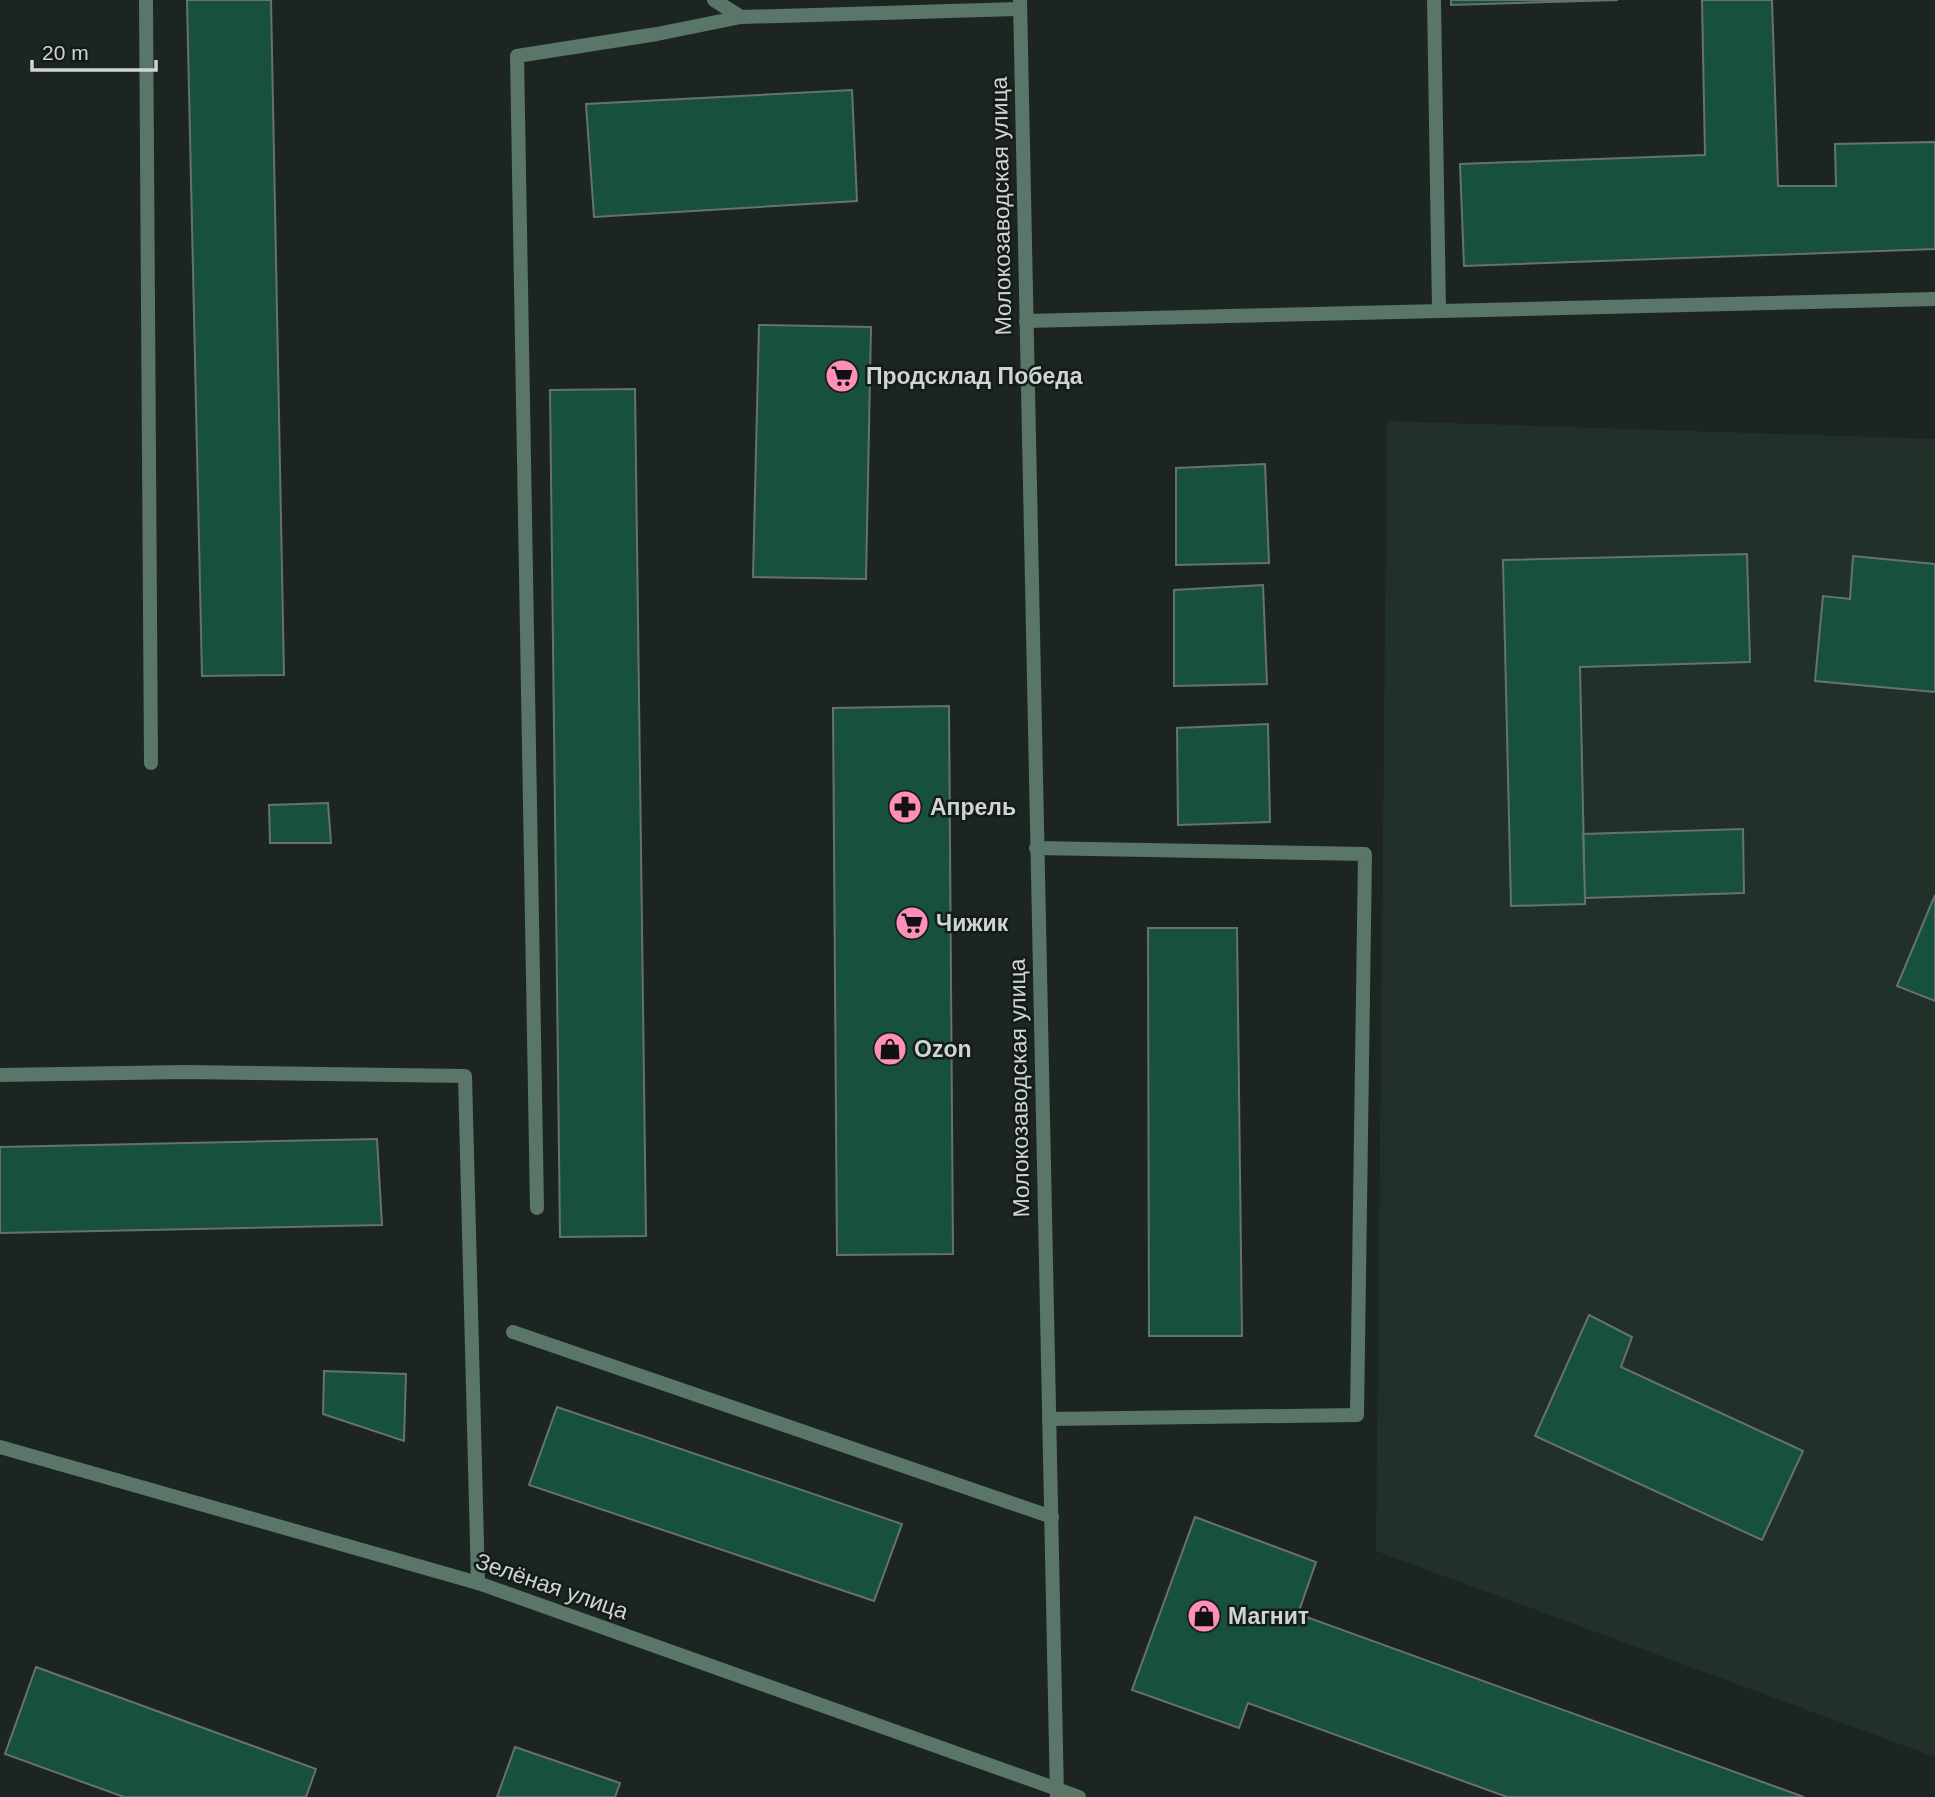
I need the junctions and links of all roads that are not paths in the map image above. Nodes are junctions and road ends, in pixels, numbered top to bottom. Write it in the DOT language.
graph roads {
  1 [pos="146,0"];
  2 [pos="714,0"];
  3 [pos="1433,0"];
  4 [pos="1020,4"];
  5 [pos="741,17"];
  6 [pos="1935,299"];
  7 [pos="1438,311"];
  8 [pos="1026,321"];
  9 [pos="151,763"];
  10 [pos="1036,848"];
  11 [pos="0,1075"];
  12 [pos="537,1208"];
  13 [pos="513,1332"];
  14 [pos="1049,1419"];
  15 [pos="0,1447"];
  16 [pos="1052,1517"];
  17 [pos="478,1583"];
  18 [pos="1057,1793"];
  19 [pos="1079,1797"];
  1 -- 9 [label="street"];
  2 -- 5 [label="street"];
  3 -- 7 [label="street"];
  4 -- 5 [label="street"];
  4 -- 8 [label="street, Молокозаводская улица"];
  5 -- 12 [label="street"];
  6 -- 7 [label="street"];
  7 -- 8 [label="street"];
  8 -- 10 [label="street, Молокозаводская улица"];
  10 -- 14 [label="street, Молокозаводская улица"];
  10 -- 14 [label="street"];
  11 -- 17 [label="street"];
  13 -- 16 [label="street"];
  14 -- 16 [label="street, Молокозаводская улица"];
  15 -- 17 [label="street, Зелёная улица"];
  16 -- 18 [label="street, Молокозаводская улица"];
  17 -- 18 [label="street, Зелёная улица"];
  18 -- 19 [label="street, Зелёная улица"];
}
